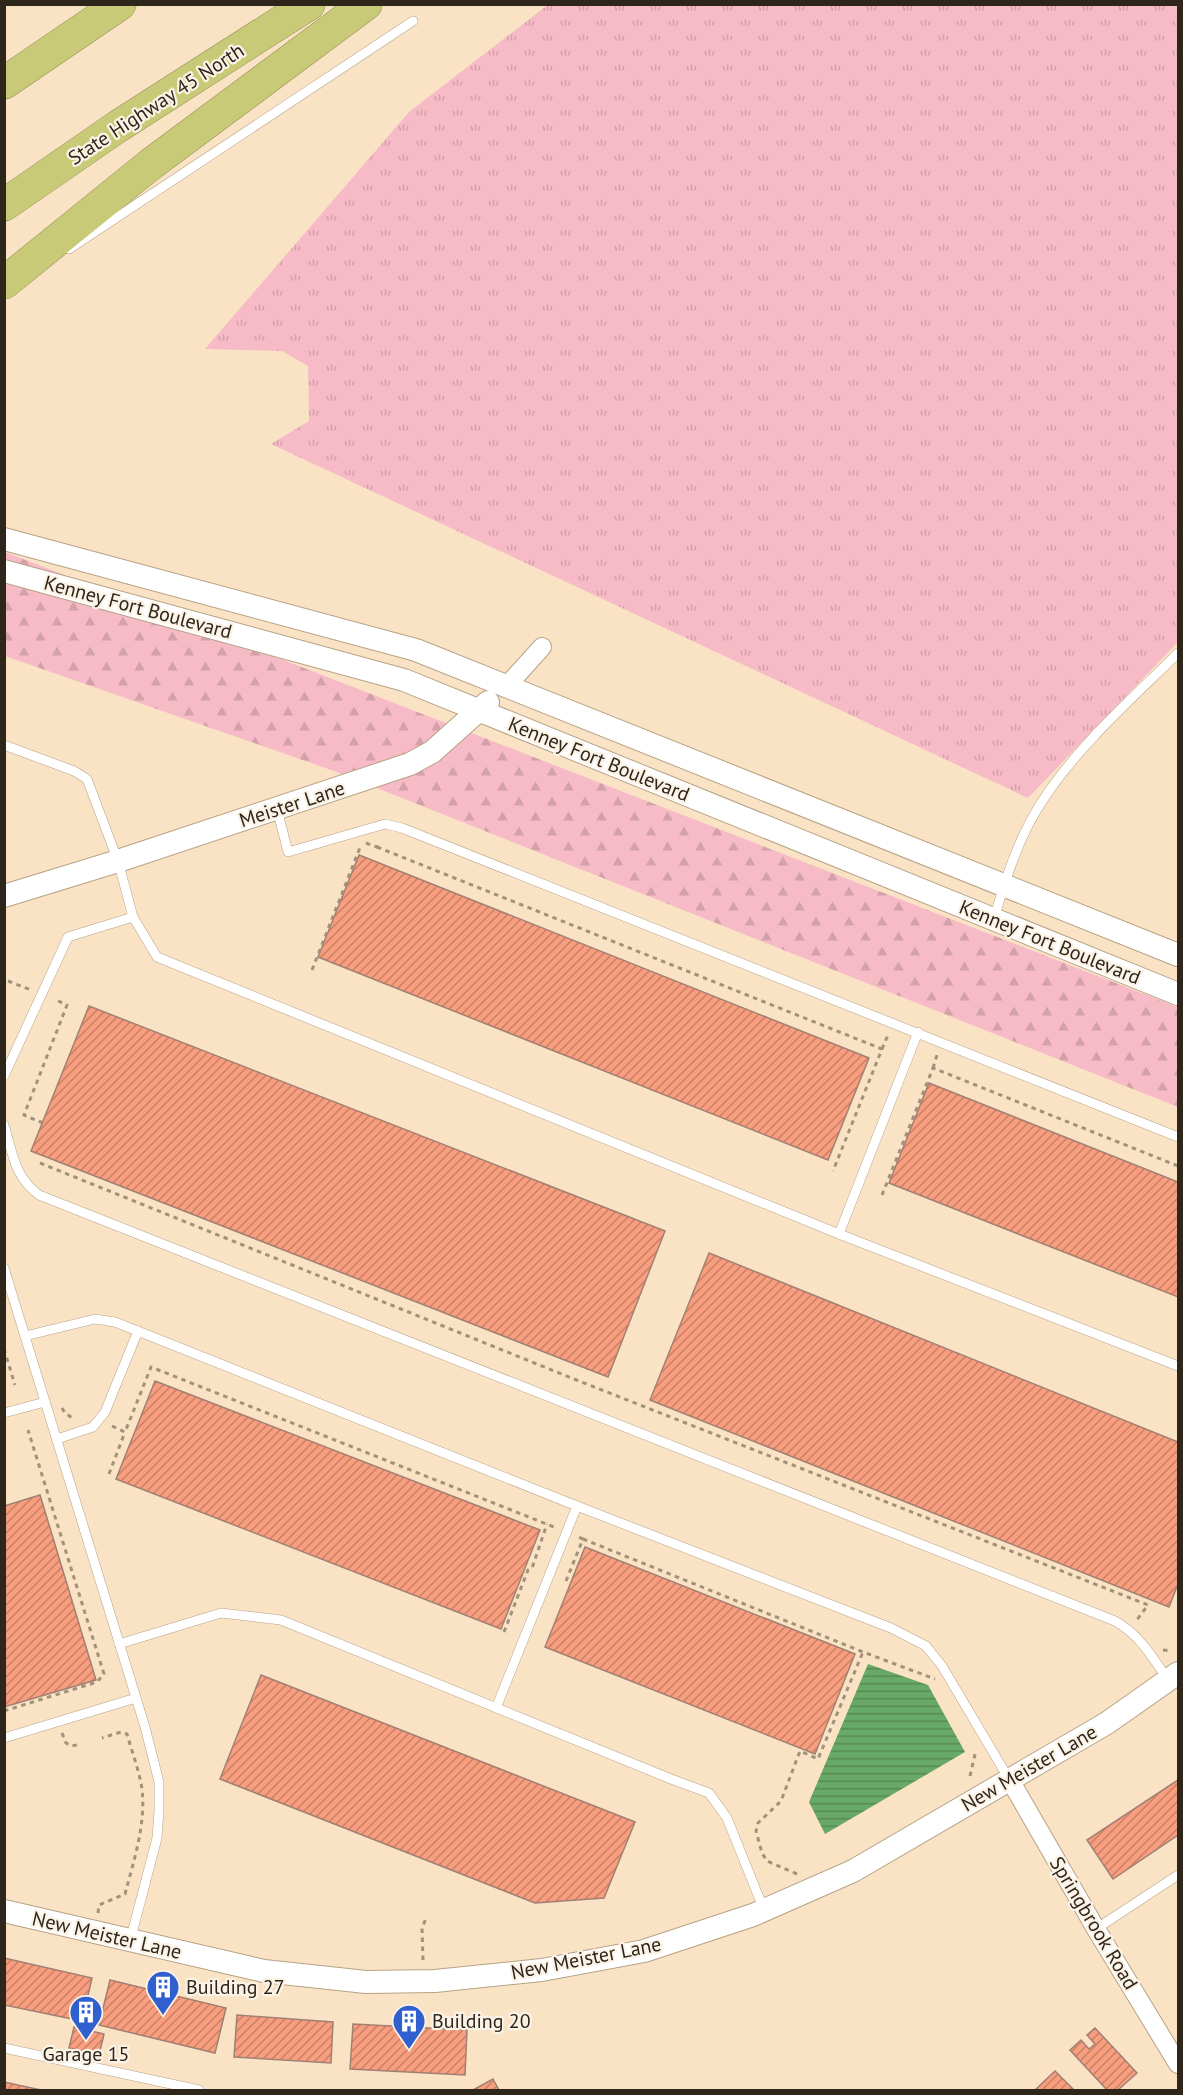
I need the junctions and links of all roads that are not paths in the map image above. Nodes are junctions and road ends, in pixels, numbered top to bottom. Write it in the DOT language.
graph roads {
  1 [pos="120,4"];
  2 [pos="309,4"];
  3 [pos="366,4"];
  4 [pos="413,21"];
  5 [pos="4,83"];
  6 [pos="4,205"];
  7 [pos="64,252"];
  8 [pos="14,281"];
  9 [pos="4,292"];
  10 [pos="4,539"];
  11 [pos="4,571"];
  12 [pos="542,647"];
  13 [pos="1179,653"];
  14 [pos="506,687"];
  15 [pos="479,711"];
  16 [pos="4,745"];
  17 [pos="277,809"];
  18 [pos="118,861"];
  19 [pos="1004,884"];
  20 [pos="4,896"];
  21 [pos="133,917"];
  22 [pos="993,919"];
  23 [pos="1179,955"];
  24 [pos="1179,994"];
  25 [pos="918,1032"];
  26 [pos="4,1076"];
  27 [pos="4,1125"];
  28 [pos="1179,1137"];
  29 [pos="839,1234"];
  30 [pos="4,1268"];
  31 [pos="7,1286"];
  32 [pos="138,1331"];
  33 [pos="25,1336"];
  34 [pos="1179,1366"];
  35 [pos="45,1402"];
  36 [pos="4,1413"];
  37 [pos="57,1439"];
  38 [pos="577,1506"];
  39 [pos="119,1644"];
  40 [pos="1173,1677"];
  41 [pos="136,1698"];
  42 [pos="496,1708"];
  43 [pos="4,1738"];
  44 [pos="1010,1780"];
  45 [pos="1179,1875"];
  46 [pos="764,1910"];
  47 [pos="4,1911"];
  48 [pos="1096,1929"];
  49 [pos="130,1941"];
  50 [pos="4,2048"];
  51 [pos="1179,2064"];
  52 [pos="199,2091"];
  1 -- 5 [label="highway"];
  2 -- 6 [label="highway, State Highway 45 North"];
  3 -- 8 [label="highway"];
  4 -- 7 [label="lane"];
  8 -- 9 [label="lane"];
  10 -- 14 [label="street, Kenney Fort Boulevard"];
  11 -- 15 [label="street, Kenney Fort Boulevard"];
  12 -- 14 [label="street, Meister Lane"];
  13 -- 19 [label="lane"];
  14 -- 15 [label="street, Meister Lane"];
  14 -- 19 [label="street, Kenney Fort Boulevard"];
  15 -- 17 [label="street, Meister Lane"];
  15 -- 22 [label="street, Kenney Fort Boulevard"];
  16 -- 18 [label="lane"];
  17 -- 18 [label="street, Meister Lane"];
  17 -- 25 [label="lane"];
  18 -- 20 [label="street, Meister Lane"];
  18 -- 21 [label="lane"];
  19 -- 22 [label="lane"];
  19 -- 23 [label="street, Kenney Fort Boulevard"];
  21 -- 26 [label="lane"];
  21 -- 29 [label="lane"];
  22 -- 24 [label="street, Kenney Fort Boulevard"];
  25 -- 28 [label="lane"];
  25 -- 29 [label="lane"];
  27 -- 40 [label="lane"];
  29 -- 34 [label="lane"];
  30 -- 31 [label="lane"];
  31 -- 33 [label="lane"];
  32 -- 33 [label="lane"];
  32 -- 37 [label="lane"];
  32 -- 38 [label="lane"];
  33 -- 35 [label="lane"];
  35 -- 36 [label="lane"];
  35 -- 37 [label="lane"];
  37 -- 39 [label="lane"];
  38 -- 42 [label="lane"];
  38 -- 44 [label="lane"];
  39 -- 41 [label="lane"];
  39 -- 42 [label="lane"];
  40 -- 44 [label="street, New Meister Lane"];
  41 -- 43 [label="lane"];
  41 -- 49 [label="lane"];
  42 -- 46 [label="lane"];
  44 -- 46 [label="street, New Meister Lane"];
  44 -- 48 [label="street, Springbrook Road"];
  45 -- 48 [label="lane"];
  46 -- 49 [label="street, New Meister Lane"];
  47 -- 49 [label="street, New Meister Lane"];
  48 -- 51 [label="street, Springbrook Road"];
  50 -- 52 [label="lane"];
}
